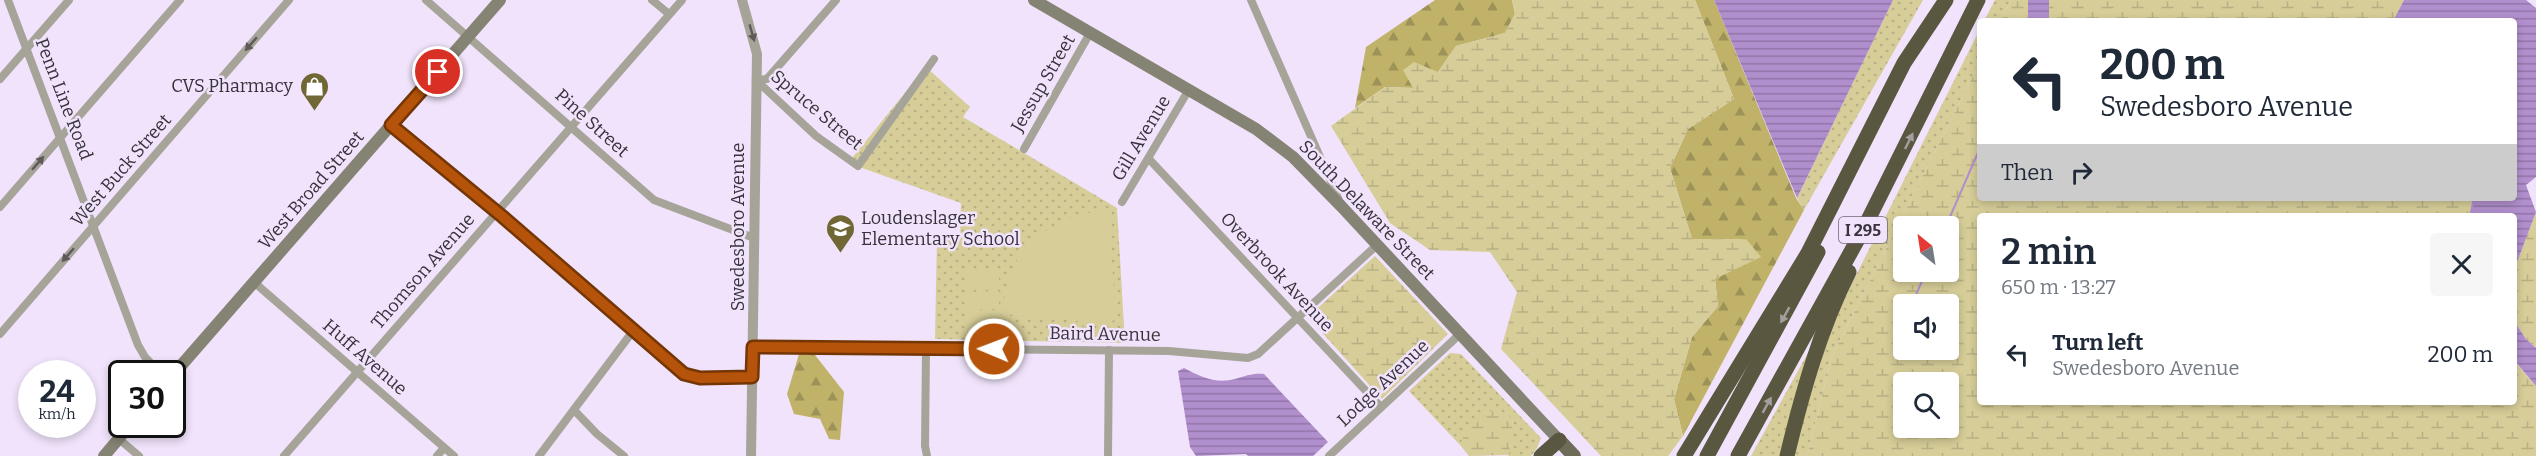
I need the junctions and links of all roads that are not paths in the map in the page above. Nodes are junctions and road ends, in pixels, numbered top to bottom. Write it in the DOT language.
graph roads {
  1 [pos="8,0"];
  2 [pos="69,0"];
  3 [pos="180,0"];
  4 [pos="290,0"];
  5 [pos="426,0"];
  6 [pos="500,0"];
  7 [pos="652,0"];
  8 [pos="682,0"];
  9 [pos="742,0"];
  10 [pos="836,0"];
  11 [pos="1034,0"];
  12 [pos="1251,0"];
  13 [pos="1946,0"];
  14 [pos="1978,0"];
  15 [pos="669,14"];
  16 [pos="1090,33"];
  17 [pos="468,36"];
  18 [pos="27,48"];
  19 [pos="934,59"];
  20 [pos="0,79"];
  21 [pos="756,81"];
  22 [pos="1188,91"];
  23 [pos="391,125"];
  24 [pos="572,126"];
  25 [pos="60,137"];
  26 [pos="1024,149"];
  27 [pos="1149,159"];
  28 [pos="1897,165"];
  29 [pos="1122,202"];
  30 [pos="1341,206"];
  31 [pos="0,207"];
  32 [pos="497,212"];
  33 [pos="94,226"];
  34 [pos="754,238"];
  35 [pos="1377,245"];
  36 [pos="255,283"];
  37 [pos="1297,319"];
  38 [pos="633,331"];
  39 [pos="0,334"];
  40 [pos="1460,334"];
  41 [pos="753,347"];
  42 [pos="926,349"];
  43 [pos="1109,350"];
  44 [pos="149,360"];
  45 [pos="186,360"];
  46 [pos="357,372"];
  47 [pos="752,377"];
  48 [pos="1381,407"];
  49 [pos="574,410"];
  50 [pos="119,439"];
  51 [pos="1558,440"];
  52 [pos="444,448"];
  53 [pos="104,456"];
  54 [pos="139,456"];
  55 [pos="284,456"];
  56 [pos="437,456"];
  57 [pos="454,456"];
  58 [pos="539,456"];
  59 [pos="624,456"];
  60 [pos="751,456"];
  61 [pos="927,456"];
  62 [pos="1108,456"];
  63 [pos="1329,456"];
  64 [pos="1541,456"];
  65 [pos="1574,456"];
  66 [pos="1684,456"];
  67 [pos="1707,456"];
  68 [pos="1738,456"];
  69 [pos="1787,456"];
  1 -- 18 [label="street, Penn Line Road"];
  2 -- 18 [label="street"];
  3 -- 25 [label="street"];
  4 -- 33 [label="street, West Buck Street, one-way"];
  5 -- 17 [label="street, Pine Street"];
  6 -- 17 [label="main road, West Broad Street"];
  7 -- 15 [label="street"];
  8 -- 15 [label="street, Thomson Avenue"];
  9 -- 21 [label="street, Swedesboro Avenue, one-way"];
  10 -- 21 [label="street"];
  11 -- 16 [label="main road, South Delaware Street"];
  12 -- 30 [label="street"];
  13 -- 66 [label="highway"];
  13 -- 67 [label="highway, I 295, one-way"];
  28 -- 14 [label="highway, I 295, one-way"];
  15 -- 24 [label="street, Thomson Avenue"];
  16 -- 22 [label="main road, South Delaware Street"];
  16 -- 26 [label="street, Jessup Street"];
  17 -- 23 [label="main road, West Broad Street"];
  17 -- 24 [label="street, Pine Street"];
  18 -- 20 [label="street"];
  18 -- 25 [label="street, Penn Line Road"];
  19 -- 21 [label="street, Spruce Street"];
  21 -- 34 [label="street, Swedesboro Avenue"];
  22 -- 27 [label="street, Gill Avenue"];
  22 -- 30 [label="main road, South Delaware Street"];
  23 -- 32 [label="street"];
  23 -- 36 [label="main road, West Broad Street"];
  24 -- 32 [label="street, Thomson Avenue"];
  24 -- 34 [label="street, Pine Street"];
  31 -- 25 [label="street, one-way"];
  25 -- 33 [label="street, Penn Line Road"];
  27 -- 29 [label="street, Gill Avenue"];
  27 -- 37 [label="street, Overbrook Avenue"];
  68 -- 28 [label="highway, I 295, one-way"];
  28 -- 69 [label="highway"];
  30 -- 35 [label="main road, South Delaware Street"];
  32 -- 38 [label="street"];
  32 -- 46 [label="street, Thomson Avenue"];
  33 -- 39 [label="street, West Buck Street, one-way"];
  33 -- 44 [label="street, Penn Line Road"];
  34 -- 41 [label="street, Swedesboro Avenue"];
  35 -- 37 [label="street, Baird Avenue"];
  35 -- 40 [label="main road, South Delaware Street"];
  36 -- 45 [label="main road, West Broad Street"];
  36 -- 46 [label="street, Huff Avenue"];
  37 -- 43 [label="street, Baird Avenue"];
  37 -- 48 [label="street, Overbrook Avenue"];
  38 -- 47 [label="street"];
  38 -- 49 [label="street"];
  40 -- 48 [label="street, Lodge Avenue"];
  40 -- 51 [label="main road, South Delaware Street"];
  41 -- 42 [label="street, Baird Avenue"];
  41 -- 47 [label="street, Swedesboro Avenue"];
  42 -- 43 [label="street, Baird Avenue"];
  42 -- 61 [label="street"];
  43 -- 62 [label="street"];
  46 -- 52 [label="street, Huff Avenue"];
  46 -- 55 [label="street, Thomson Avenue"];
  47 -- 60 [label="street, Swedesboro Avenue"];
  48 -- 63 [label="street, Lodge Avenue"];
  49 -- 58 [label="street"];
  49 -- 59 [label="street"];
  50 -- 53 [label="main road"];
  50 -- 54 [label="street"];
  51 -- 64 [label="highway"];
  51 -- 65 [label="main road, South Delaware Street"];
  52 -- 56 [label="street"];
  52 -- 57 [label="street, Huff Avenue"];
}
